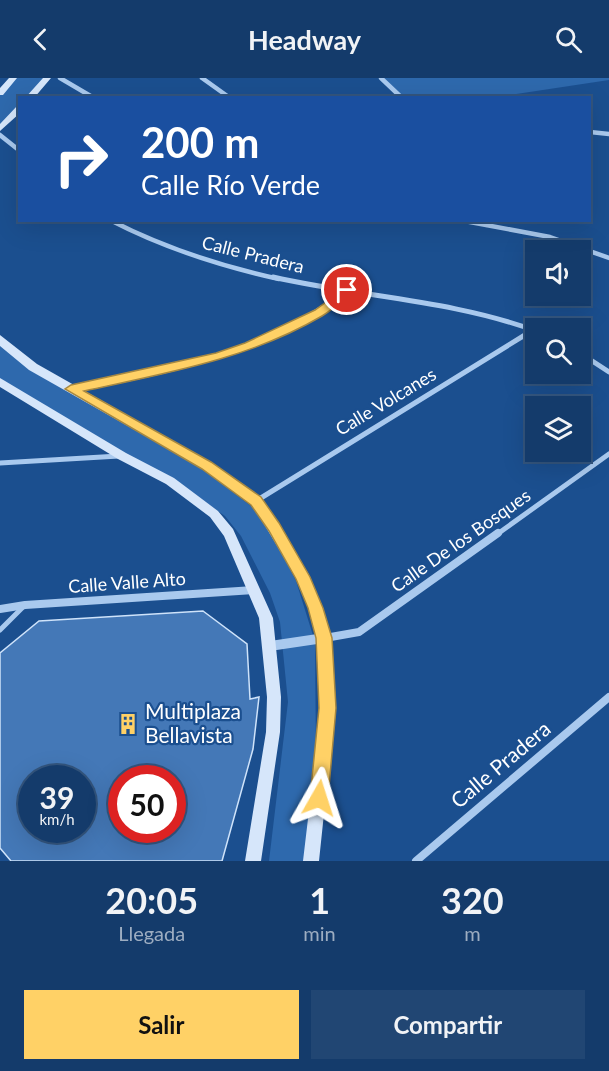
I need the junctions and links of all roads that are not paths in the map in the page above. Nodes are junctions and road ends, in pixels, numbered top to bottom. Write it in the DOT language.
graph roads {
  1 [pos="13,78"];
  2 [pos="47,78"];
  3 [pos="60,78"];
  4 [pos="202,78"];
  5 [pos="213,78"];
  6 [pos="381,78"];
  7 [pos="220,91"];
  8 [pos="0,93"];
  9 [pos="31,96"];
  10 [pos="91,96"];
  11 [pos="227,96"];
  12 [pos="400,96"];
  13 [pos="18,110"];
  14 [pos="0,129"];
  15 [pos="591,132"];
  16 [pos="609,134"];
  17 [pos="0,135"];
  18 [pos="18,149"];
  19 [pos="114,222"];
  20 [pos="470,222"];
  21 [pos="609,258"];
  22 [pos="347,290"];
  23 [pos="525,327"];
  24 [pos="525,336"];
  25 [pos="0,339"];
  26 [pos="591,361"];
  27 [pos="609,372"];
  28 [pos="0,382"];
  29 [pos="71,389"];
  30 [pos="609,454"];
  31 [pos="122,456"];
  32 [pos="0,463"];
  33 [pos="256,501"];
  34 [pos="255,590"];
  35 [pos="25,605"];
  36 [pos="0,609"];
  37 [pos="0,630"];
  38 [pos="324,638"];
  39 [pos="270,646"];
  40 [pos="609,697"];
  41 [pos="253,861"];
  42 [pos="312,861"];
  43 [pos="416,861"];
  1 -- 8 [label="main road"];
  2 -- 9 [label="main road"];
  3 -- 10 [label="street"];
  4 -- 7 [label="street"];
  5 -- 7 [label="street"];
  6 -- 12 [label="street"];
  7 -- 11 [label="street"];
  13 -- 14 [label="main road"];
  15 -- 16 [label="street"];
  17 -- 18 [label="street"];
  19 -- 22 [label="street, Calle Pradera"];
  20 -- 21 [label="street"];
  22 -- 23 [label="street, Calle Pradera"];
  22 -- 29 [label="street"];
  24 -- 33 [label="street, Calle Volcanes"];
  25 -- 29 [label="main road"];
  26 -- 27 [label="street"];
  28 -- 31 [label="main road"];
  29 -- 33 [label="main road"];
  30 -- 38 [label="street, Calle De los Bosques"];
  31 -- 32 [label="street"];
  31 -- 34 [label="main road"];
  33 -- 38 [label="main road"];
  34 -- 35 [label="street, Calle Valle Alto"];
  34 -- 39 [label="main road"];
  35 -- 36 [label="street, Calle Valle Alto"];
  35 -- 37 [label="lane"];
  38 -- 39 [label="street"];
  38 -- 42 [label="main road"];
  39 -- 41 [label="main road"];
  40 -- 43 [label="street, Calle Pradera"];
}
